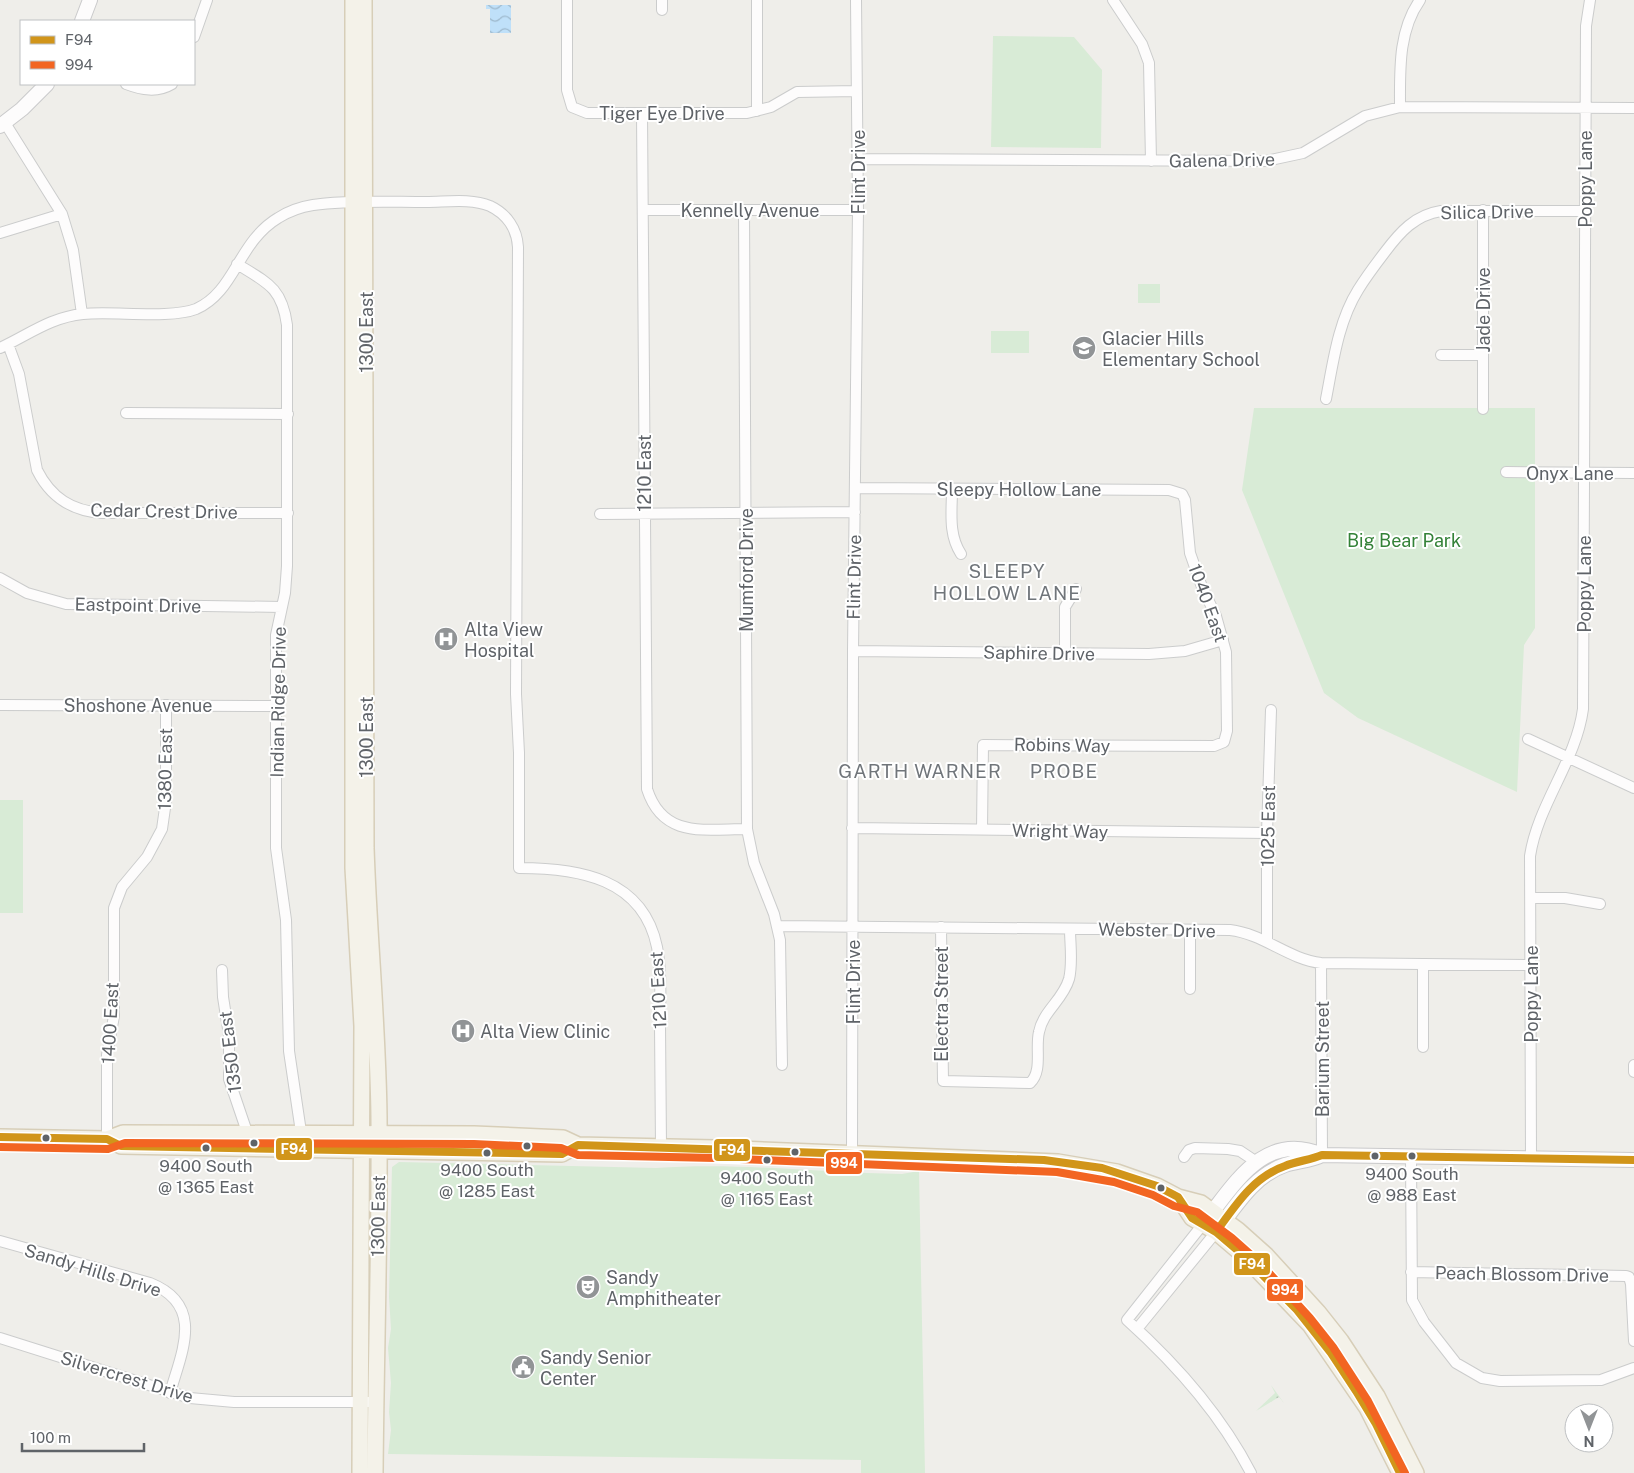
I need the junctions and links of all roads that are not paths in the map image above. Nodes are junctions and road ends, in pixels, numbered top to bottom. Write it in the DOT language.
graph roads {
  1 [pos="90,0"];
  2 [pos="207,0"];
  3 [pos="352,0"];
  4 [pos="364,0"];
  5 [pos="567,0"];
  6 [pos="757,0"];
  7 [pos="856,0"];
  8 [pos="1113,0"];
  9 [pos="1420,0"];
  10 [pos="1590,0"];
  11 [pos="82,20"];
  12 [pos="195,34"];
  13 [pos="46,85"];
  14 [pos="129,85"];
  15 [pos="169,85"];
  16 [pos="858,91"];
  17 [pos="1400,107"];
  18 [pos="1586,108"];
  19 [pos="1634,108"];
  20 [pos="757,112"];
  21 [pos="642,113"];
  22 [pos="3,124"];
  23 [pos="858,159"];
  24 [pos="1151,161"];
  25 [pos="359,202"];
  26 [pos="643,210"];
  27 [pos="744,210"];
  28 [pos="858,210"];
  29 [pos="1483,210"];
  30 [pos="1585,211"];
  31 [pos="62,214"];
  32 [pos="0,233"];
  33 [pos="237,264"];
  34 [pos="82,314"];
  35 [pos="4,346"];
  36 [pos="1441,355"];
  37 [pos="1483,355"];
  38 [pos="1326,399"];
  39 [pos="1483,409"];
  40 [pos="126,413"];
  41 [pos="288,414"];
  42 [pos="1506,472"];
  43 [pos="1584,472"];
  44 [pos="1634,473"];
  45 [pos="856,488"];
  46 [pos="952,489"];
  47 [pos="1182,494"];
  48 [pos="855,512"];
  49 [pos="288,513"];
  50 [pos="745,513"];
  51 [pos="600,514"];
  52 [pos="644,514"];
  53 [pos="961,554"];
  54 [pos="0,578"];
  55 [pos="1076,589"];
  56 [pos="282,607"];
  57 [pos="1223,640"];
  58 [pos="853,651"];
  59 [pos="1065,654"];
  60 [pos="0,705"];
  61 [pos="166,705"];
  62 [pos="276,706"];
  63 [pos="1271,710"];
  64 [pos="1528,740"];
  65 [pos="1224,742"];
  66 [pos="1567,757"];
  67 [pos="1634,788"];
  68 [pos="852,828"];
  69 [pos="748,829"];
  70 [pos="982,830"];
  71 [pos="1267,833"];
  72 [pos="1531,898"];
  73 [pos="1600,904"];
  74 [pos="114,908"];
  75 [pos="777,926"];
  76 [pos="853,926"];
  77 [pos="941,927"];
  78 [pos="1070,929"];
  79 [pos="1190,930"];
  80 [pos="1267,941"];
  81 [pos="1321,963"];
  82 [pos="1423,964"];
  83 [pos="1530,965"];
  84 [pos="222,970"];
  85 [pos="1190,988"];
  86 [pos="1423,1047"];
  87 [pos="782,1065"];
  88 [pos="1634,1065"];
  89 [pos="1634,1072"];
  90 [pos="247,1132"];
  91 [pos="301,1132"];
  92 [pos="361,1132"];
  93 [pos="379,1132"];
  94 [pos="0,1137"];
  95 [pos="107,1139"];
  96 [pos="578,1146"];
  97 [pos="661,1147"];
  98 [pos="361,1151"];
  99 [pos="379,1151"];
  100 [pos="852,1154"];
  101 [pos="1322,1156"];
  102 [pos="1411,1157"];
  103 [pos="1184,1158"];
  104 [pos="1531,1159"];
  105 [pos="1634,1160"];
  106 [pos="1255,1161"];
  107 [pos="1178,1197"];
  108 [pos="1219,1215"];
  109 [pos="1209,1228"];
  110 [pos="0,1241"];
  111 [pos="1411,1272"];
  112 [pos="1137,1329"];
  113 [pos="0,1338"];
  114 [pos="1634,1341"];
  115 [pos="1634,1368"];
  116 [pos="170,1393"];
  117 [pos="369,1402"];
  118 [pos="360,1473"];
  119 [pos="375,1473"];
  120 [pos="1252,1473"];
  121 [pos="1400,1473"];
  122 [pos="1416,1473"];
  1 -- 11 [label="main road"];
  2 -- 12 [label="street"];
  3 -- 25 [label="main road, 1300 East"];
  4 -- 25 [label="main road, 1300 East"];
  5 -- 21 [label="street, Tiger Eye Drive"];
  6 -- 20 [label="street"];
  7 -- 16 [label="street, Flint Drive"];
  8 -- 24 [label="street"];
  9 -- 17 [label="street"];
  10 -- 18 [label="street, Poppy Lane"];
  13 -- 22 [label="main road"];
  14 -- 15 [label="street"];
  16 -- 20 [label="street, Tiger Eye Drive"];
  16 -- 23 [label="street, Flint Drive"];
  17 -- 18 [label="street, Galena Drive"];
  17 -- 24 [label="street, Galena Drive"];
  18 -- 19 [label="street, Galena Drive"];
  18 -- 30 [label="street, Poppy Lane"];
  20 -- 21 [label="street, Tiger Eye Drive"];
  21 -- 26 [label="street, 1210 East"];
  22 -- 31 [label="street"];
  23 -- 24 [label="street, Galena Drive"];
  23 -- 28 [label="street, Flint Drive"];
  25 -- 33 [label="street"];
  25 -- 92 [label="main road, 1300 East"];
  25 -- 93 [label="main road, 1300 East"];
  25 -- 97 [label="street, 1210 East"];
  26 -- 27 [label="street, Kennelly Avenue"];
  26 -- 52 [label="street, 1210 East"];
  27 -- 28 [label="street, Kennelly Avenue"];
  27 -- 50 [label="street, Mumford Drive"];
  28 -- 45 [label="street, Flint Drive"];
  29 -- 30 [label="street, Silica Drive"];
  29 -- 37 [label="street, Jade Drive"];
  29 -- 38 [label="street, Silica Drive"];
  30 -- 43 [label="street, Poppy Lane"];
  31 -- 32 [label="street"];
  31 -- 34 [label="street"];
  33 -- 34 [label="street"];
  33 -- 41 [label="street, Indian Ridge Drive"];
  34 -- 35 [label="street"];
  35 -- 49 [label="street, Cedar Crest Drive"];
  36 -- 37 [label="street"];
  37 -- 39 [label="street, Jade Drive"];
  40 -- 41 [label="street"];
  41 -- 49 [label="street, Indian Ridge Drive"];
  42 -- 43 [label="street, Onyx Lane"];
  43 -- 44 [label="street, Onyx Lane"];
  43 -- 66 [label="street, Poppy Lane"];
  45 -- 46 [label="street, Sleepy Hollow Lane"];
  45 -- 48 [label="street, Flint Drive"];
  46 -- 47 [label="street, Sleepy Hollow Lane"];
  46 -- 53 [label="street"];
  47 -- 57 [label="street, 1040 East"];
  48 -- 50 [label="street"];
  48 -- 58 [label="street, Flint Drive"];
  49 -- 56 [label="street, Indian Ridge Drive"];
  50 -- 52 [label="street"];
  50 -- 69 [label="street, Mumford Drive"];
  51 -- 52 [label="street"];
  52 -- 69 [label="street, 1210 East"];
  54 -- 56 [label="street, Eastpoint Drive"];
  55 -- 59 [label="street"];
  56 -- 62 [label="street, Indian Ridge Drive"];
  57 -- 59 [label="street, Saphire Drive"];
  57 -- 65 [label="street, 1040 East"];
  58 -- 59 [label="street, Saphire Drive"];
  58 -- 68 [label="street, Flint Drive"];
  60 -- 61 [label="street, Shoshone Avenue"];
  61 -- 62 [label="street, Shoshone Avenue"];
  61 -- 74 [label="street, 1380 East"];
  62 -- 91 [label="street, Indian Ridge Drive"];
  63 -- 71 [label="street, 1025 East"];
  64 -- 66 [label="street"];
  65 -- 70 [label="street, Robins Way"];
  66 -- 67 [label="street"];
  66 -- 72 [label="street, Poppy Lane"];
  68 -- 70 [label="street, Wright Way"];
  68 -- 76 [label="street, Flint Drive"];
  69 -- 75 [label="street, Mumford Drive"];
  70 -- 71 [label="street, Wright Way"];
  71 -- 80 [label="street, 1025 East"];
  72 -- 73 [label="street"];
  72 -- 83 [label="street, Poppy Lane"];
  74 -- 95 [label="street, 1400 East"];
  75 -- 76 [label="street, Webster Drive"];
  75 -- 87 [label="street, Mumford Drive"];
  76 -- 77 [label="street, Webster Drive"];
  76 -- 100 [label="street, Flint Drive"];
  77 -- 78 [label="street, Webster Drive"];
  77 -- 78 [label="street, Electra Street"];
  78 -- 79 [label="street, Webster Drive"];
  79 -- 80 [label="street, Webster Drive"];
  79 -- 85 [label="street"];
  80 -- 81 [label="street, Webster Drive"];
  81 -- 82 [label="street, Webster Drive"];
  81 -- 101 [label="street, Barium Street"];
  82 -- 83 [label="street, Webster Drive"];
  82 -- 86 [label="street"];
  83 -- 104 [label="street, Poppy Lane"];
  84 -- 90 [label="street, 1350 East"];
  88 -- 89 [label="street"];
  90 -- 91 [label="main road"];
  90 -- 95 [label="main road"];
  91 -- 92 [label="main road"];
  92 -- 93 [label="main road"];
  92 -- 98 [label="main road, 1300 East"];
  93 -- 96 [label="main road"];
  93 -- 99 [label="main road, 1300 East"];
  94 -- 95 [label="main road"];
  95 -- 98 [label="main road"];
  96 -- 97 [label="main road"];
  96 -- 99 [label="main road"];
  97 -- 100 [label="main road"];
  98 -- 99 [label="main road"];
  98 -- 117 [label="main road, 1300 East"];
  99 -- 117 [label="main road, 1300 East"];
  100 -- 107 [label="main road"];
  101 -- 102 [label="main road"];
  101 -- 106 [label="main road"];
  101 -- 108 [label="main road"];
  102 -- 104 [label="main road"];
  102 -- 111 [label="street"];
  103 -- 106 [label="street"];
  104 -- 105 [label="main road"];
  106 -- 108 [label="main road"];
  107 -- 108 [label="main road"];
  107 -- 109 [label="main road"];
  108 -- 109 [label="main road"];
  108 -- 122 [label="main road"];
  109 -- 112 [label="street"];
  109 -- 112 [label="street"];
  109 -- 121 [label="main road"];
  110 -- 116 [label="street, Sandy Hills Drive"];
  111 -- 114 [label="street, Peach Blossom Drive"];
  111 -- 115 [label="street"];
  112 -- 120 [label="street"];
  113 -- 116 [label="street, Silvercrest Drive"];
  116 -- 117 [label="street, Silvercrest Drive"];
  117 -- 118 [label="main road, 1300 East"];
  117 -- 119 [label="main road, 1300 East"];
}
